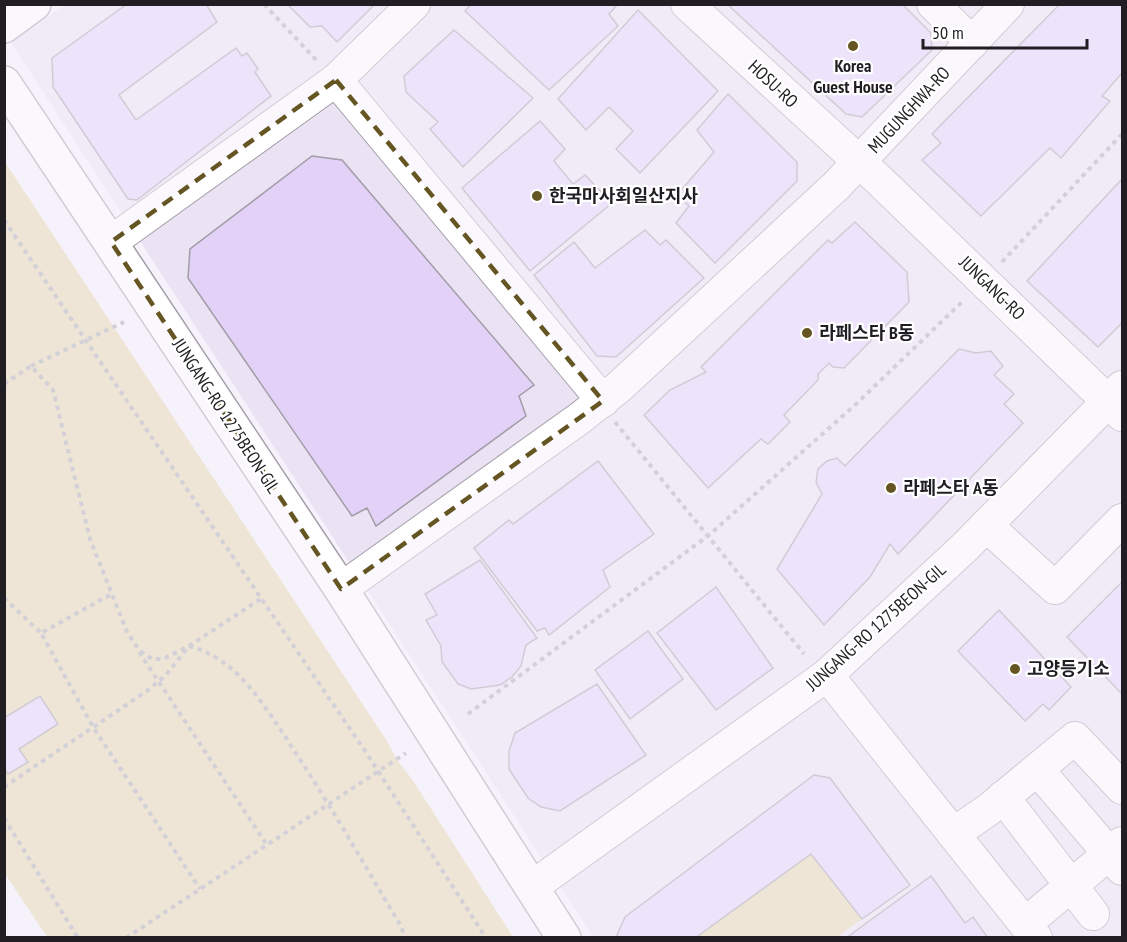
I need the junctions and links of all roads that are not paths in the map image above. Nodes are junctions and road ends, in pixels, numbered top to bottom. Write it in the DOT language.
graph roads {
  1 [pos="34,4"];
  2 [pos="414,4"];
  3 [pos="687,4"];
  4 [pos="933,4"];
  5 [pos="1008,4"];
  6 [pos="4,26"];
  7 [pos="972,43"];
  8 [pos="328,72"];
  9 [pos="4,83"];
  10 [pos="860,163"];
  11 [pos="111,242"];
  12 [pos="1118,401"];
  13 [pos="608,411"];
  14 [pos="1122,520"];
  15 [pos="986,525"];
  16 [pos="341,589"];
  17 [pos="816,664"];
  18 [pos="1038,770"];
  19 [pos="1122,789"];
  20 [pos="1003,797"];
  21 [pos="953,834"];
  22 [pos="1118,855"];
  23 [pos="1071,886"];
  24 [pos="532,887"];
  25 [pos="1093,914"];
  26 [pos="1030,931"];
  27 [pos="564,938"];
  1 -- 6 [label="main road"];
  2 -- 8 [label="street"];
  3 -- 10 [label="street, HOSU-RO"];
  4 -- 7 [label="street"];
  5 -- 7 [label="street, MUGUNGHWA-RO"];
  7 -- 10 [label="street, MUGUNGHWA-RO"];
  8 -- 11 [label="street"];
  8 -- 13 [label="street"];
  9 -- 11 [label="main road, JUNGANG-RO 1275BEON-GIL"];
  10 -- 12 [label="street, JUNGANG-RO"];
  10 -- 13 [label="street"];
  11 -- 16 [label="main road, JUNGANG-RO 1275BEON-GIL"];
  12 -- 15 [label="street, JUNGANG-RO 1275BEON-GIL"];
  13 -- 16 [label="street"];
  14 -- 15 [label="street"];
  15 -- 17 [label="street, JUNGANG-RO 1275BEON-GIL"];
  16 -- 24 [label="main road, JUNGANG-RO 1275BEON-GIL"];
  17 -- 21 [label="street"];
  17 -- 24 [label="street, JUNGANG-RO 1275BEON-GIL"];
  18 -- 19 [label="street"];
  18 -- 20 [label="street"];
  18 -- 22 [label="street"];
  20 -- 21 [label="street"];
  20 -- 23 [label="street"];
  21 -- 26 [label="street"];
  22 -- 23 [label="street"];
  23 -- 25 [label="street"];
  23 -- 26 [label="street"];
  24 -- 27 [label="main road, JUNGANG-RO 1275BEON-GIL"];
}
